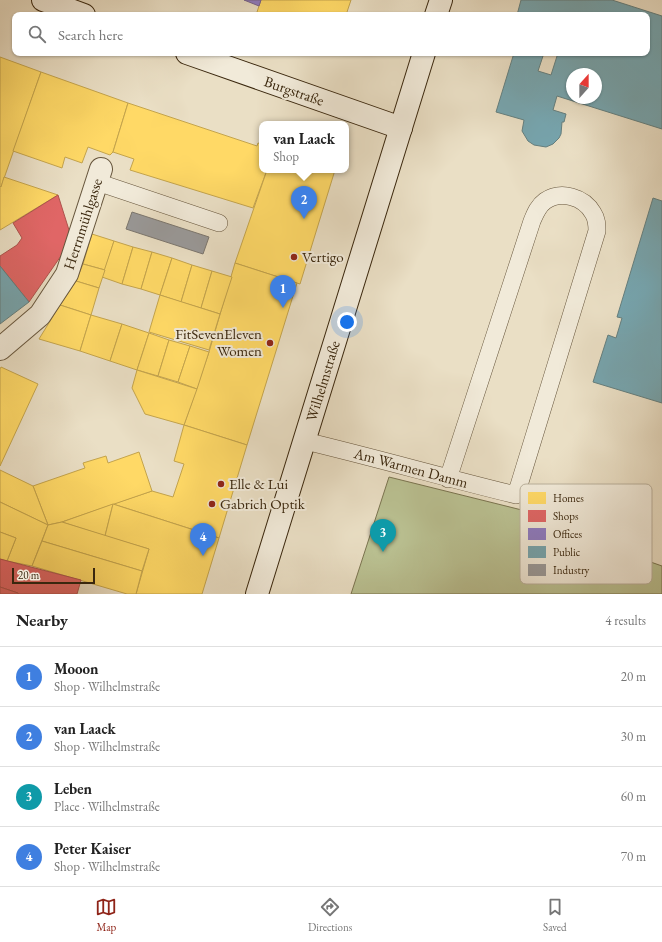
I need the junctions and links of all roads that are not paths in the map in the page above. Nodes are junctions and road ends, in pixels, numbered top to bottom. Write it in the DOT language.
graph roads {
  1 [pos="43,0"];
  2 [pos="441,0"];
  3 [pos="76,12"];
  4 [pos="437,12"];
  5 [pos="196,56"];
  6 [pos="423,56"];
  7 [pos="401,128"];
  8 [pos="99,176"];
  9 [pos="219,223"];
  10 [pos="0,349"];
  11 [pos="305,441"];
  12 [pos="448,479"];
  13 [pos="257,594"];
  1 -- 3 [label="main road"];
  2 -- 4 [label="main road"];
  5 -- 7 [label="main road, Burgstraße"];
  6 -- 7 [label="main road, Wilhelmstraße"];
  7 -- 11 [label="main road, Wilhelmstraße"];
  8 -- 9 [label="lane"];
  8 -- 10 [label="main road, Herrnmühlgasse"];
  11 -- 12 [label="lane, Am Warmen Damm"];
  11 -- 13 [label="main road, Wilhelmstraße"];
  12 -- 12 [label="lane, Am Warmen Damm"];
}
